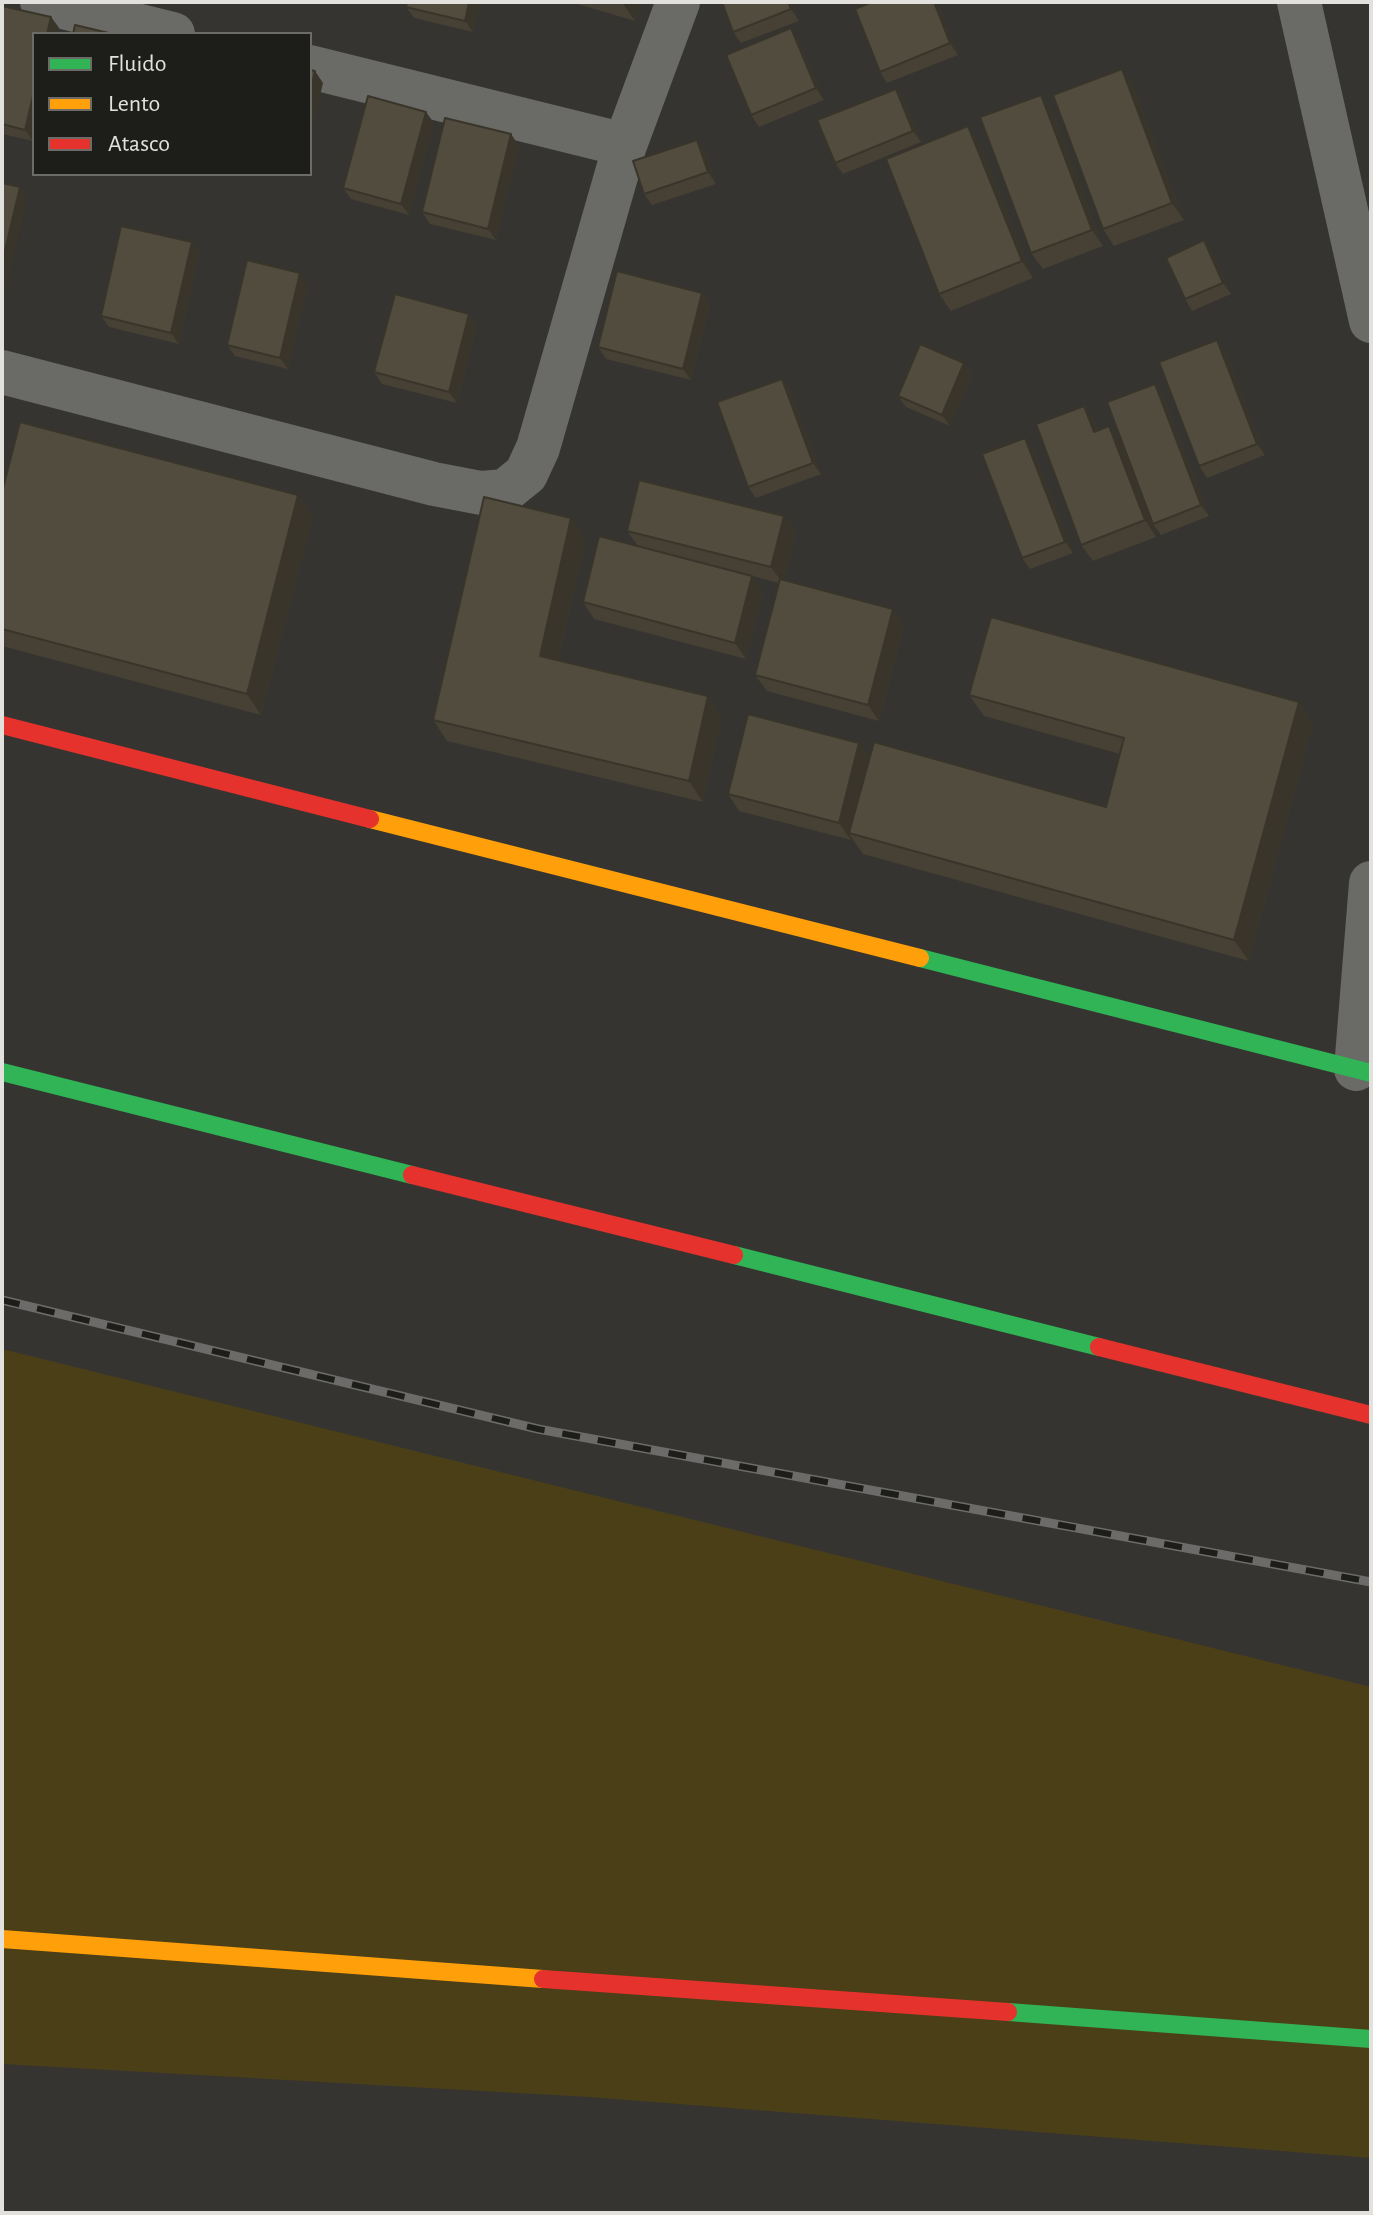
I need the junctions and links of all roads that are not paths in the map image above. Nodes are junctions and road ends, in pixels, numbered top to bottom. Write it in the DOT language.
graph roads {
  1 [pos="42,2"];
  2 [pos="678,2"];
  3 [pos="1299,2"];
  4 [pos="165,32"];
  5 [pos="312,67"];
  6 [pos="625,145"];
  7 [pos="1371,321"];
  8 [pos="2,372"];
  9 [pos="2,725"];
  10 [pos="1371,883"];
  11 [pos="1363,1071"];
  12 [pos="2,1072"];
  13 [pos="1371,1415"];
  14 [pos="2,1939"];
  15 [pos="1371,2039"];
  1 -- 4 [label="street"];
  2 -- 6 [label="street"];
  3 -- 7 [label="street"];
  5 -- 6 [label="street"];
  6 -- 8 [label="street"];
  9 -- 11 [label="street"];
  10 -- 11 [label="street"];
  12 -- 13 [label="street"];
  14 -- 15 [label="street"];
}
